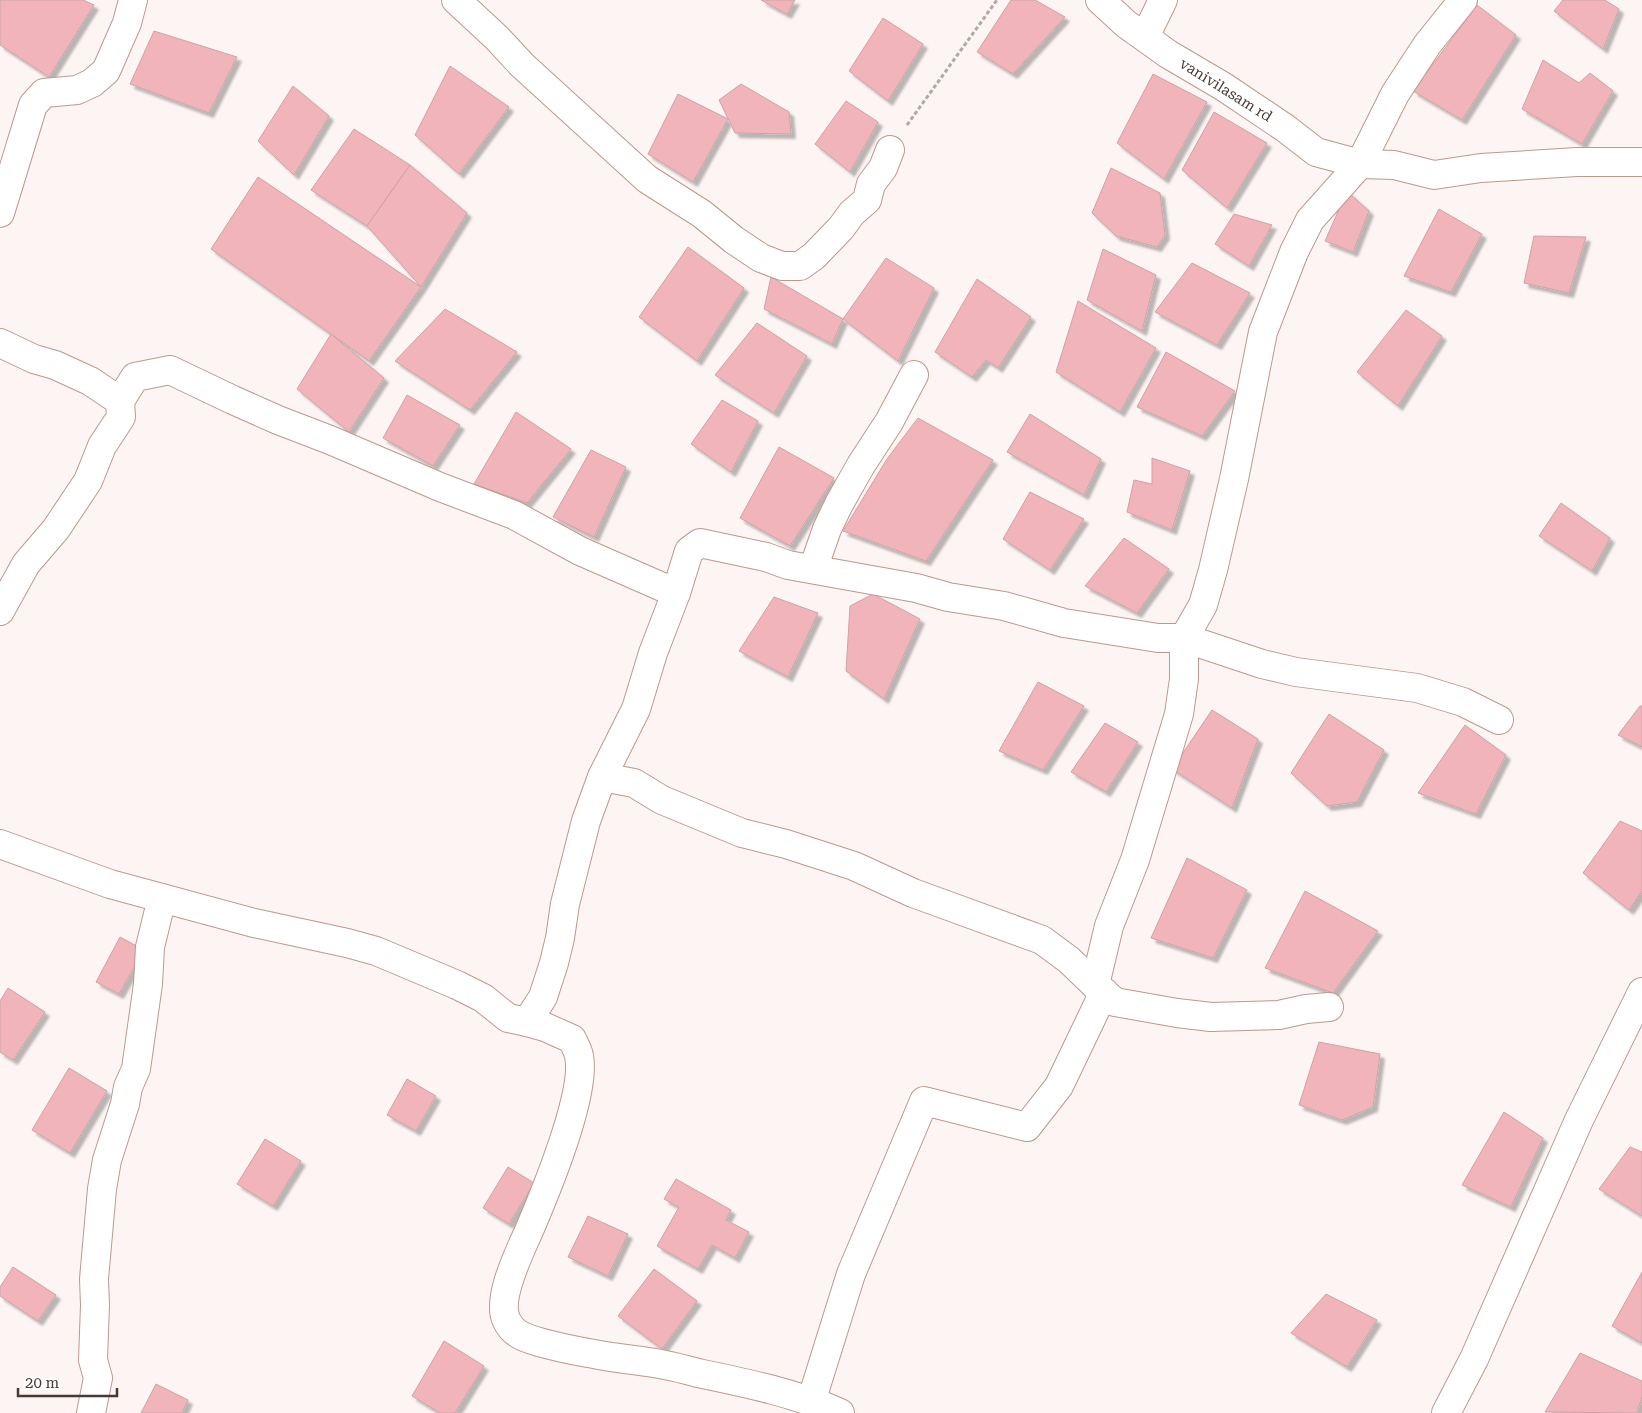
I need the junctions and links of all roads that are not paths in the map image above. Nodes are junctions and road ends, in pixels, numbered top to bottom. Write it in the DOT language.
graph roads {
  1 [pos="133,0"];
  2 [pos="456,0"];
  3 [pos="1100,0"];
  4 [pos="1163,0"];
  5 [pos="1463,0"];
  6 [pos="1145,37"];
  7 [pos="890,150"];
  8 [pos="1642,162"];
  9 [pos="1360,164"];
  10 [pos="0,213"];
  11 [pos="0,343"];
  12 [pos="914,375"];
  13 [pos="120,401"];
  14 [pos="813,569"];
  15 [pos="676,593"];
  16 [pos="0,611"];
  17 [pos="1184,638"];
  18 [pos="1499,720"];
  19 [pos="602,777"];
  20 [pos="0,844"];
  21 [pos="162,898"];
  22 [pos="1099,989"];
  23 [pos="1642,992"];
  24 [pos="1329,1007"];
  25 [pos="527,1022"];
  26 [pos="811,1402"];
  27 [pos="91,1413"];
  28 [pos="840,1413"];
  29 [pos="1446,1413"];
  1 -- 10 [label="street"];
  2 -- 7 [label="street"];
  3 -- 6 [label="street, vanivilasam rd"];
  4 -- 6 [label="street"];
  5 -- 9 [label="street"];
  6 -- 9 [label="street, vanivilasam rd"];
  8 -- 9 [label="street, vanivilasam rd"];
  9 -- 17 [label="street"];
  11 -- 13 [label="street"];
  12 -- 14 [label="street"];
  13 -- 15 [label="street"];
  13 -- 16 [label="street"];
  14 -- 15 [label="street"];
  14 -- 17 [label="street"];
  15 -- 19 [label="street"];
  17 -- 18 [label="street"];
  17 -- 22 [label="street"];
  19 -- 22 [label="street"];
  19 -- 25 [label="street"];
  20 -- 21 [label="street"];
  21 -- 25 [label="street"];
  21 -- 27 [label="street"];
  22 -- 24 [label="street"];
  22 -- 26 [label="street"];
  23 -- 29 [label="street"];
  25 -- 26 [label="street"];
  26 -- 28 [label="street"];
}
